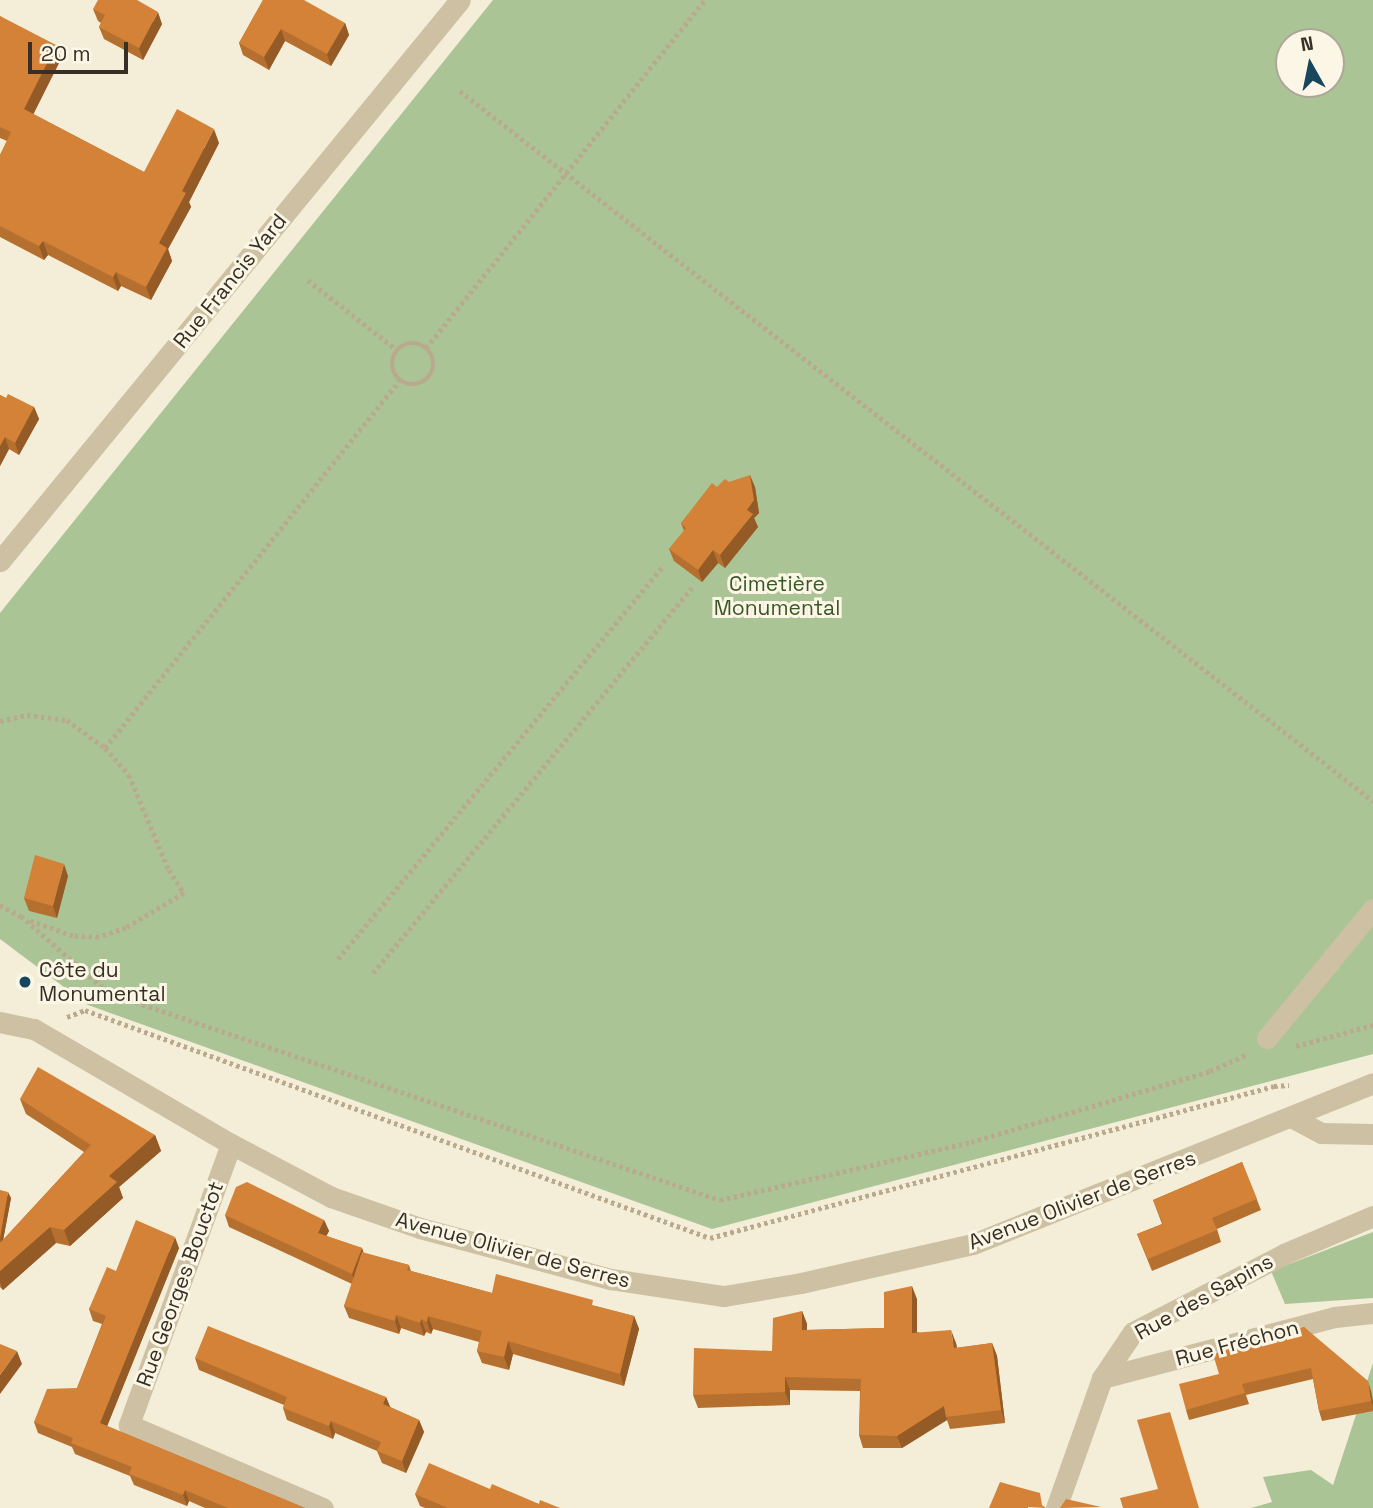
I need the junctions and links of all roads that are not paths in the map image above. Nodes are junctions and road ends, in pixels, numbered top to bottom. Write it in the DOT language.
graph roads {
  1 [pos="460,0"];
  2 [pos="9,536"];
  3 [pos="0,561"];
  4 [pos="1373,909"];
  5 [pos="0,1022"];
  6 [pos="1268,1038"];
  7 [pos="1373,1083"];
  8 [pos="1293,1118"];
  9 [pos="1373,1134"];
  10 [pos="231,1144"];
  11 [pos="1373,1216"];
  12 [pos="1373,1313"];
  13 [pos="1102,1378"];
  14 [pos="323,1508"];
  15 [pos="1056,1508"];
  1 -- 2 [label="street, Rue Francis Yard"];
  2 -- 3 [label="street, Rue Francis Yard"];
  4 -- 6 [label="street"];
  5 -- 10 [label="street, Avenue Olivier de Serres"];
  7 -- 8 [label="street, Avenue Olivier de Serres"];
  8 -- 9 [label="street"];
  8 -- 10 [label="street, Avenue Olivier de Serres"];
  10 -- 14 [label="street, Rue Georges Bouctot"];
  11 -- 13 [label="street, Rue des Sapins"];
  12 -- 13 [label="street, Rue Fréchon"];
  13 -- 15 [label="street, Rue des Sapins"];
}
